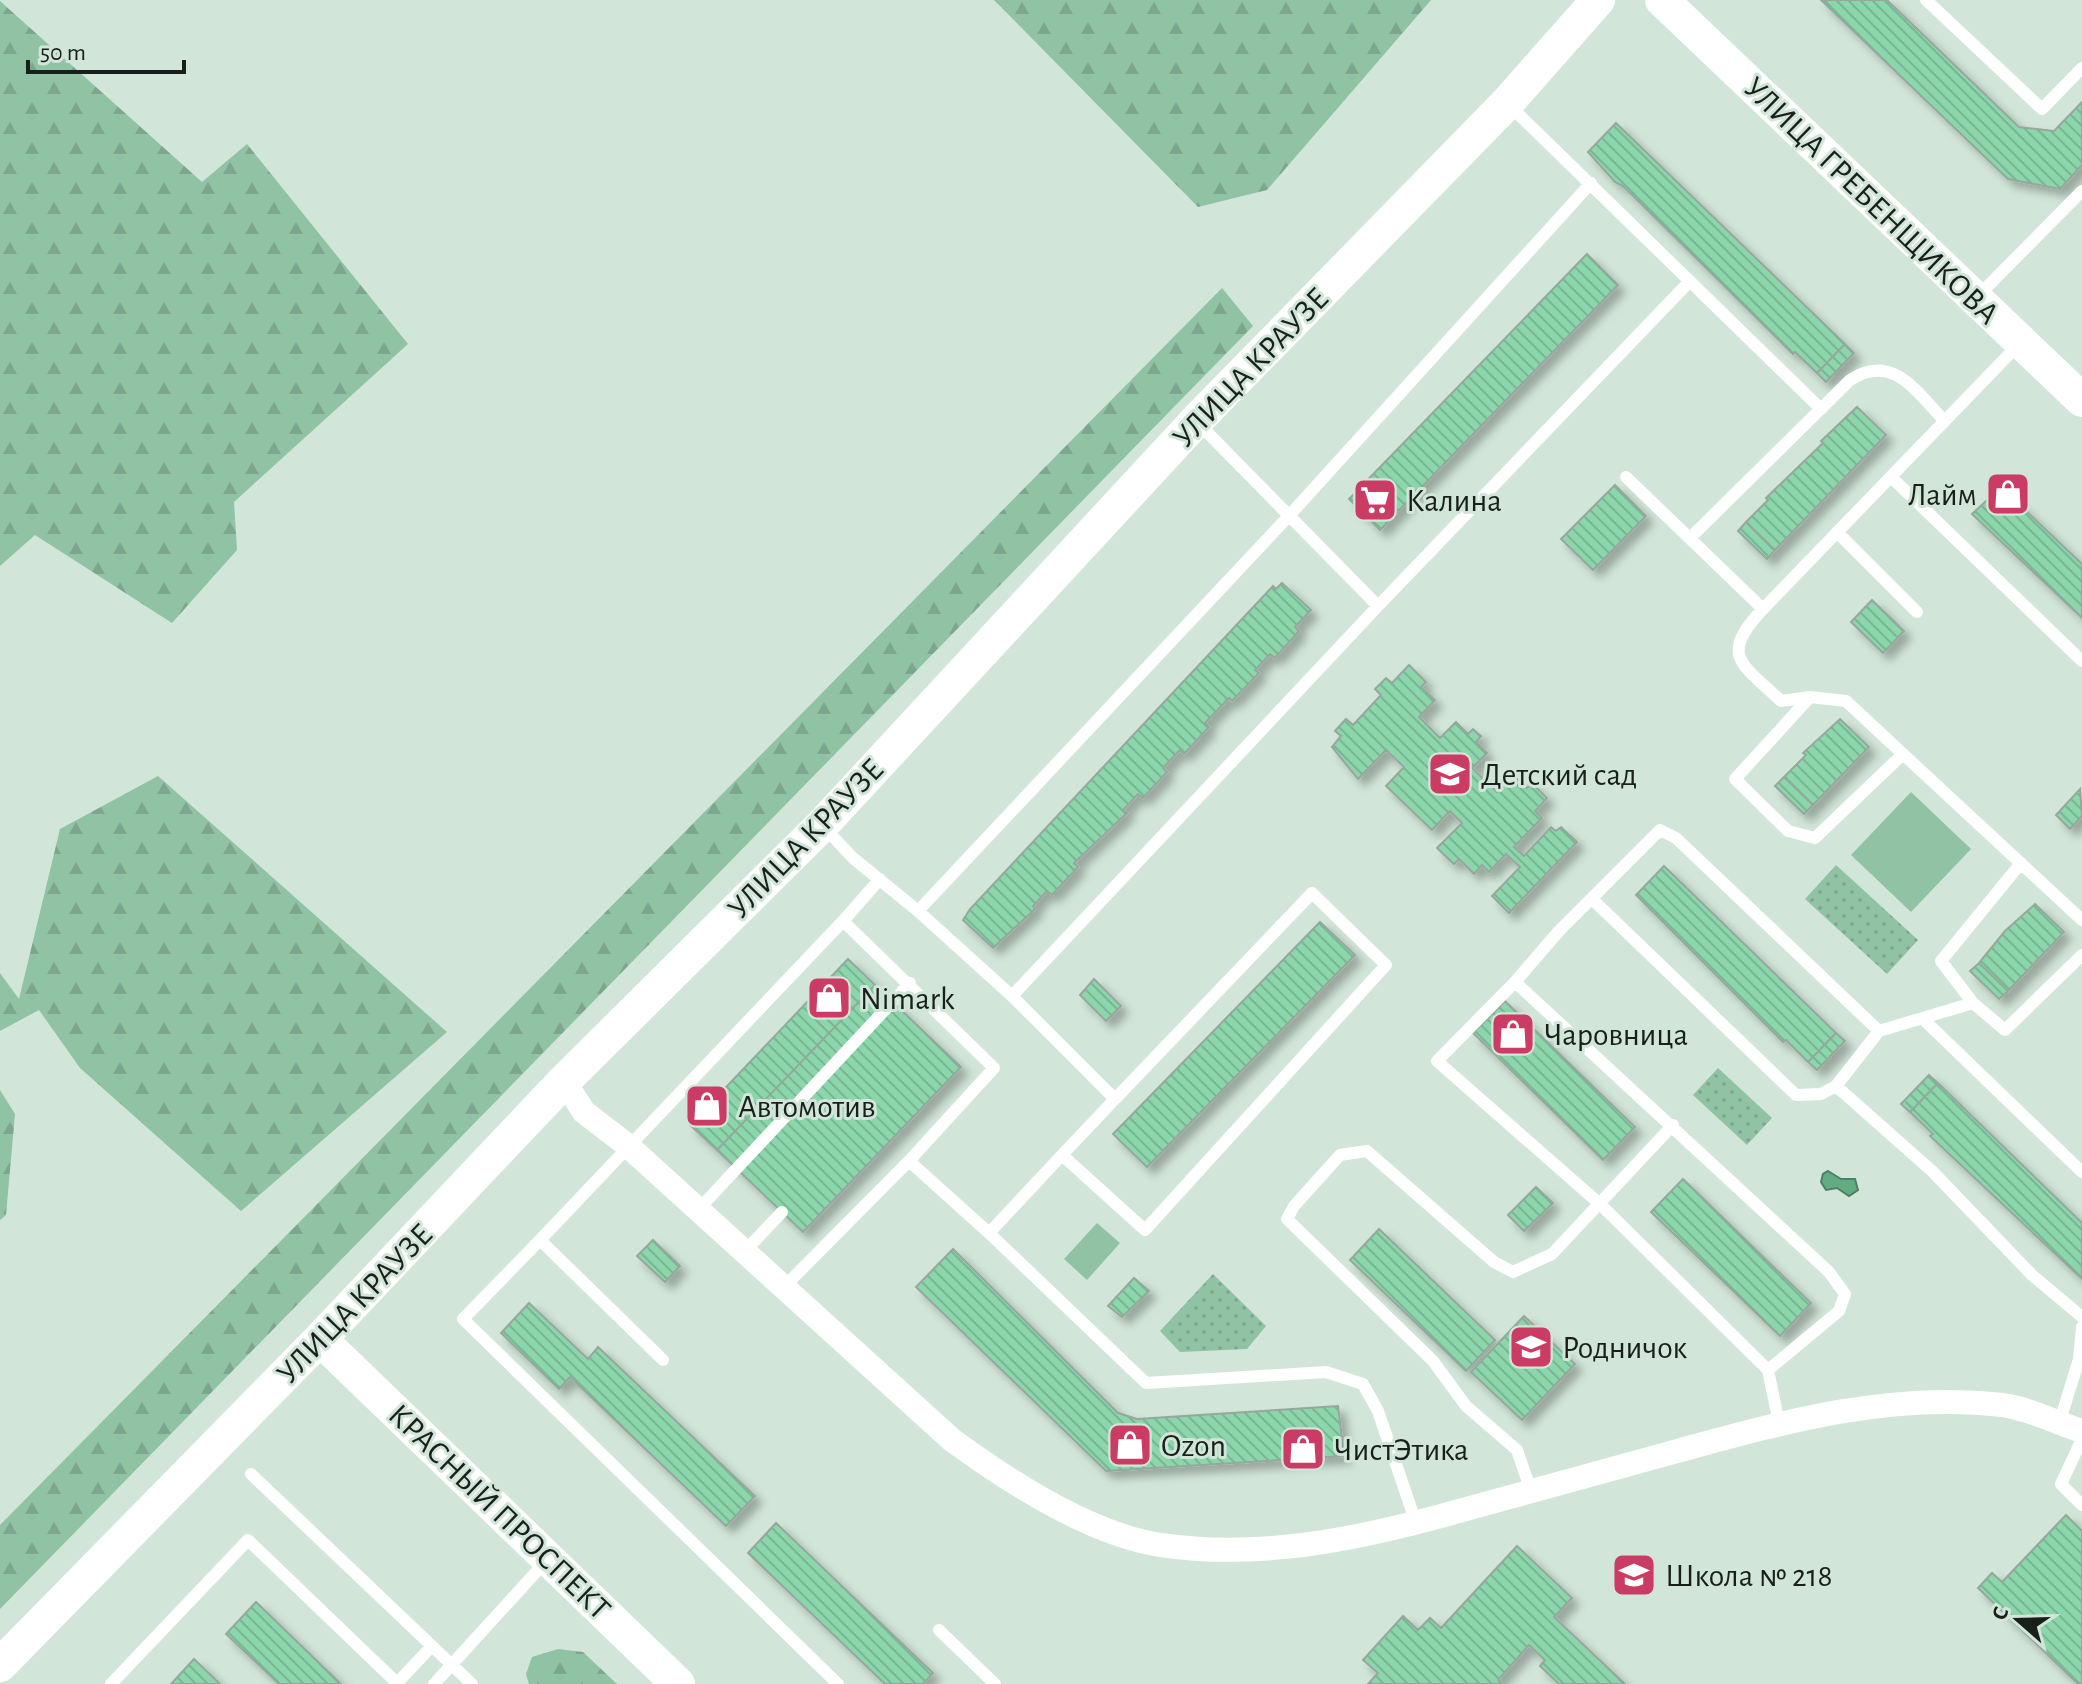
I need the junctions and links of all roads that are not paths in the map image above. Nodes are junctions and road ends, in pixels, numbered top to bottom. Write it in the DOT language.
graph roads {
  1 [pos="1598,0"];
  2 [pos="1662,0"];
  3 [pos="1926,0"];
  4 [pos="2082,68"];
  5 [pos="1507,103"];
  6 [pos="1591,183"];
  7 [pos="2082,191"];
  8 [pos="1690,281"];
  9 [pos="1975,299"];
  10 [pos="2021,342"];
  11 [pos="2082,400"];
  12 [pos="1821,409"];
  13 [pos="1944,420"];
  14 [pos="1196,421"];
  15 [pos="1626,477"];
  16 [pos="1891,477"];
  17 [pos="1287,518"];
  18 [pos="1837,532"];
  19 [pos="1691,537"];
  20 [pos="1378,606"];
  21 [pos="1763,609"];
  22 [pos="1917,612"];
  23 [pos="2082,661"];
  24 [pos="1810,697"];
  25 [pos="1903,754"];
  26 [pos="822,825"];
  27 [pos="2021,863"];
  28 [pos="880,879"];
  29 [pos="1592,899"];
  30 [pos="918,911"];
  31 [pos="2082,920"];
  32 [pos="843,921"];
  33 [pos="2082,955"];
  34 [pos="1515,982"];
  35 [pos="910,983"];
  36 [pos="1012,996"];
  37 [pos="1973,1003"];
  38 [pos="1923,1019"];
  39 [pos="1879,1031"];
  40 [pos="564,1081"];
  41 [pos="1836,1086"];
  42 [pos="1115,1099"];
  43 [pos="1673,1125"];
  44 [pos="627,1145"];
  45 [pos="1062,1155"];
  46 [pos="909,1161"];
  47 [pos="2082,1172"];
  48 [pos="1601,1205"];
  49 [pos="698,1210"];
  50 [pos="782,1212"];
  51 [pos="989,1233"];
  52 [pos="540,1240"];
  53 [pos="743,1253"];
  54 [pos="783,1288"];
  55 [pos="2082,1317"];
  56 [pos="2082,1327"];
  57 [pos="320,1339"];
  58 [pos="663,1360"];
  59 [pos="1768,1370"];
  60 [pos="1779,1423"];
  61 [pos="2071,1428"];
  62 [pos="2082,1439"];
  63 [pos="251,1474"];
  64 [pos="1531,1491"];
  65 [pos="2082,1505"];
  66 [pos="1416,1523"];
  67 [pos="550,1557"];
  68 [pos="939,1630"];
  69 [pos="432,1646"];
  70 [pos="451,1664"];
  71 [pos="0,1665"];
  72 [pos="396,1683"];
  73 [pos="111,1684"];
  74 [pos="434,1684"];
  75 [pos="472,1684"];
  76 [pos="678,1684"];
  77 [pos="838,1684"];
  78 [pos="995,1684"];
  1 -- 5 [label="main road, УЛИЦА КРАУЗЕ"];
  2 -- 9 [label="main road, УЛИЦА ГРЕБЕНЩИКОВА"];
  3 -- 4 [label="lane"];
  5 -- 6 [label="lane"];
  5 -- 14 [label="main road, УЛИЦА КРАУЗЕ"];
  6 -- 8 [label="lane"];
  6 -- 17 [label="lane"];
  7 -- 9 [label="lane"];
  8 -- 12 [label="lane"];
  8 -- 20 [label="lane"];
  9 -- 10 [label="main road, УЛИЦА ГРЕБЕНЩИКОВА"];
  10 -- 11 [label="main road, УЛИЦА ГРЕБЕНЩИКОВА"];
  10 -- 13 [label="lane"];
  12 -- 13 [label="lane"];
  12 -- 19 [label="lane"];
  13 -- 16 [label="lane"];
  14 -- 17 [label="lane"];
  14 -- 26 [label="main road, УЛИЦА КРАУЗЕ"];
  15 -- 19 [label="lane"];
  16 -- 18 [label="lane"];
  16 -- 23 [label="lane"];
  17 -- 20 [label="lane"];
  17 -- 30 [label="lane"];
  18 -- 21 [label="lane"];
  18 -- 22 [label="lane"];
  19 -- 21 [label="lane"];
  20 -- 36 [label="lane"];
  21 -- 24 [label="lane"];
  24 -- 25 [label="lane"];
  24 -- 25 [label="lane"];
  25 -- 27 [label="lane"];
  26 -- 28 [label="lane"];
  26 -- 40 [label="main road, УЛИЦА КРАУЗЕ"];
  27 -- 31 [label="lane"];
  27 -- 37 [label="lane"];
  28 -- 30 [label="lane"];
  28 -- 32 [label="lane"];
  29 -- 34 [label="lane"];
  29 -- 39 [label="lane"];
  29 -- 41 [label="lane"];
  30 -- 36 [label="lane"];
  32 -- 35 [label="lane"];
  32 -- 44 [label="lane"];
  33 -- 37 [label="lane"];
  34 -- 43 [label="lane"];
  34 -- 48 [label="lane"];
  35 -- 46 [label="lane"];
  35 -- 49 [label="lane"];
  36 -- 42 [label="lane"];
  37 -- 38 [label="lane"];
  38 -- 39 [label="lane"];
  38 -- 47 [label="lane"];
  39 -- 41 [label="lane"];
  40 -- 44 [label="street"];
  40 -- 57 [label="main road, УЛИЦА КРАУЗЕ"];
  41 -- 55 [label="lane"];
  42 -- 45 [label="lane"];
  42 -- 45 [label="lane"];
  43 -- 48 [label="lane"];
  43 -- 59 [label="lane"];
  44 -- 49 [label="street"];
  44 -- 52 [label="lane"];
  45 -- 51 [label="lane"];
  46 -- 51 [label="lane"];
  46 -- 54 [label="lane"];
  48 -- 59 [label="lane"];
  48 -- 64 [label="lane"];
  49 -- 53 [label="street"];
  50 -- 53 [label="lane"];
  51 -- 66 [label="lane"];
  52 -- 58 [label="lane"];
  52 -- 77 [label="lane"];
  53 -- 54 [label="street"];
  54 -- 66 [label="street"];
  56 -- 61 [label="lane"];
  57 -- 67 [label="main road, КРАСНЫЙ ПРОСПЕКТ"];
  57 -- 71 [label="main road, УЛИЦА КРАУЗЕ"];
  59 -- 60 [label="lane"];
  60 -- 61 [label="street"];
  60 -- 64 [label="street"];
  62 -- 65 [label="lane"];
  63 -- 69 [label="lane"];
  64 -- 66 [label="street"];
  67 -- 70 [label="lane"];
  67 -- 76 [label="main road, КРАСНЫЙ ПРОСПЕКТ"];
  68 -- 78 [label="lane"];
  69 -- 70 [label="lane"];
  69 -- 72 [label="lane"];
  70 -- 74 [label="lane"];
  70 -- 75 [label="lane"];
  72 -- 73 [label="lane"];
}
